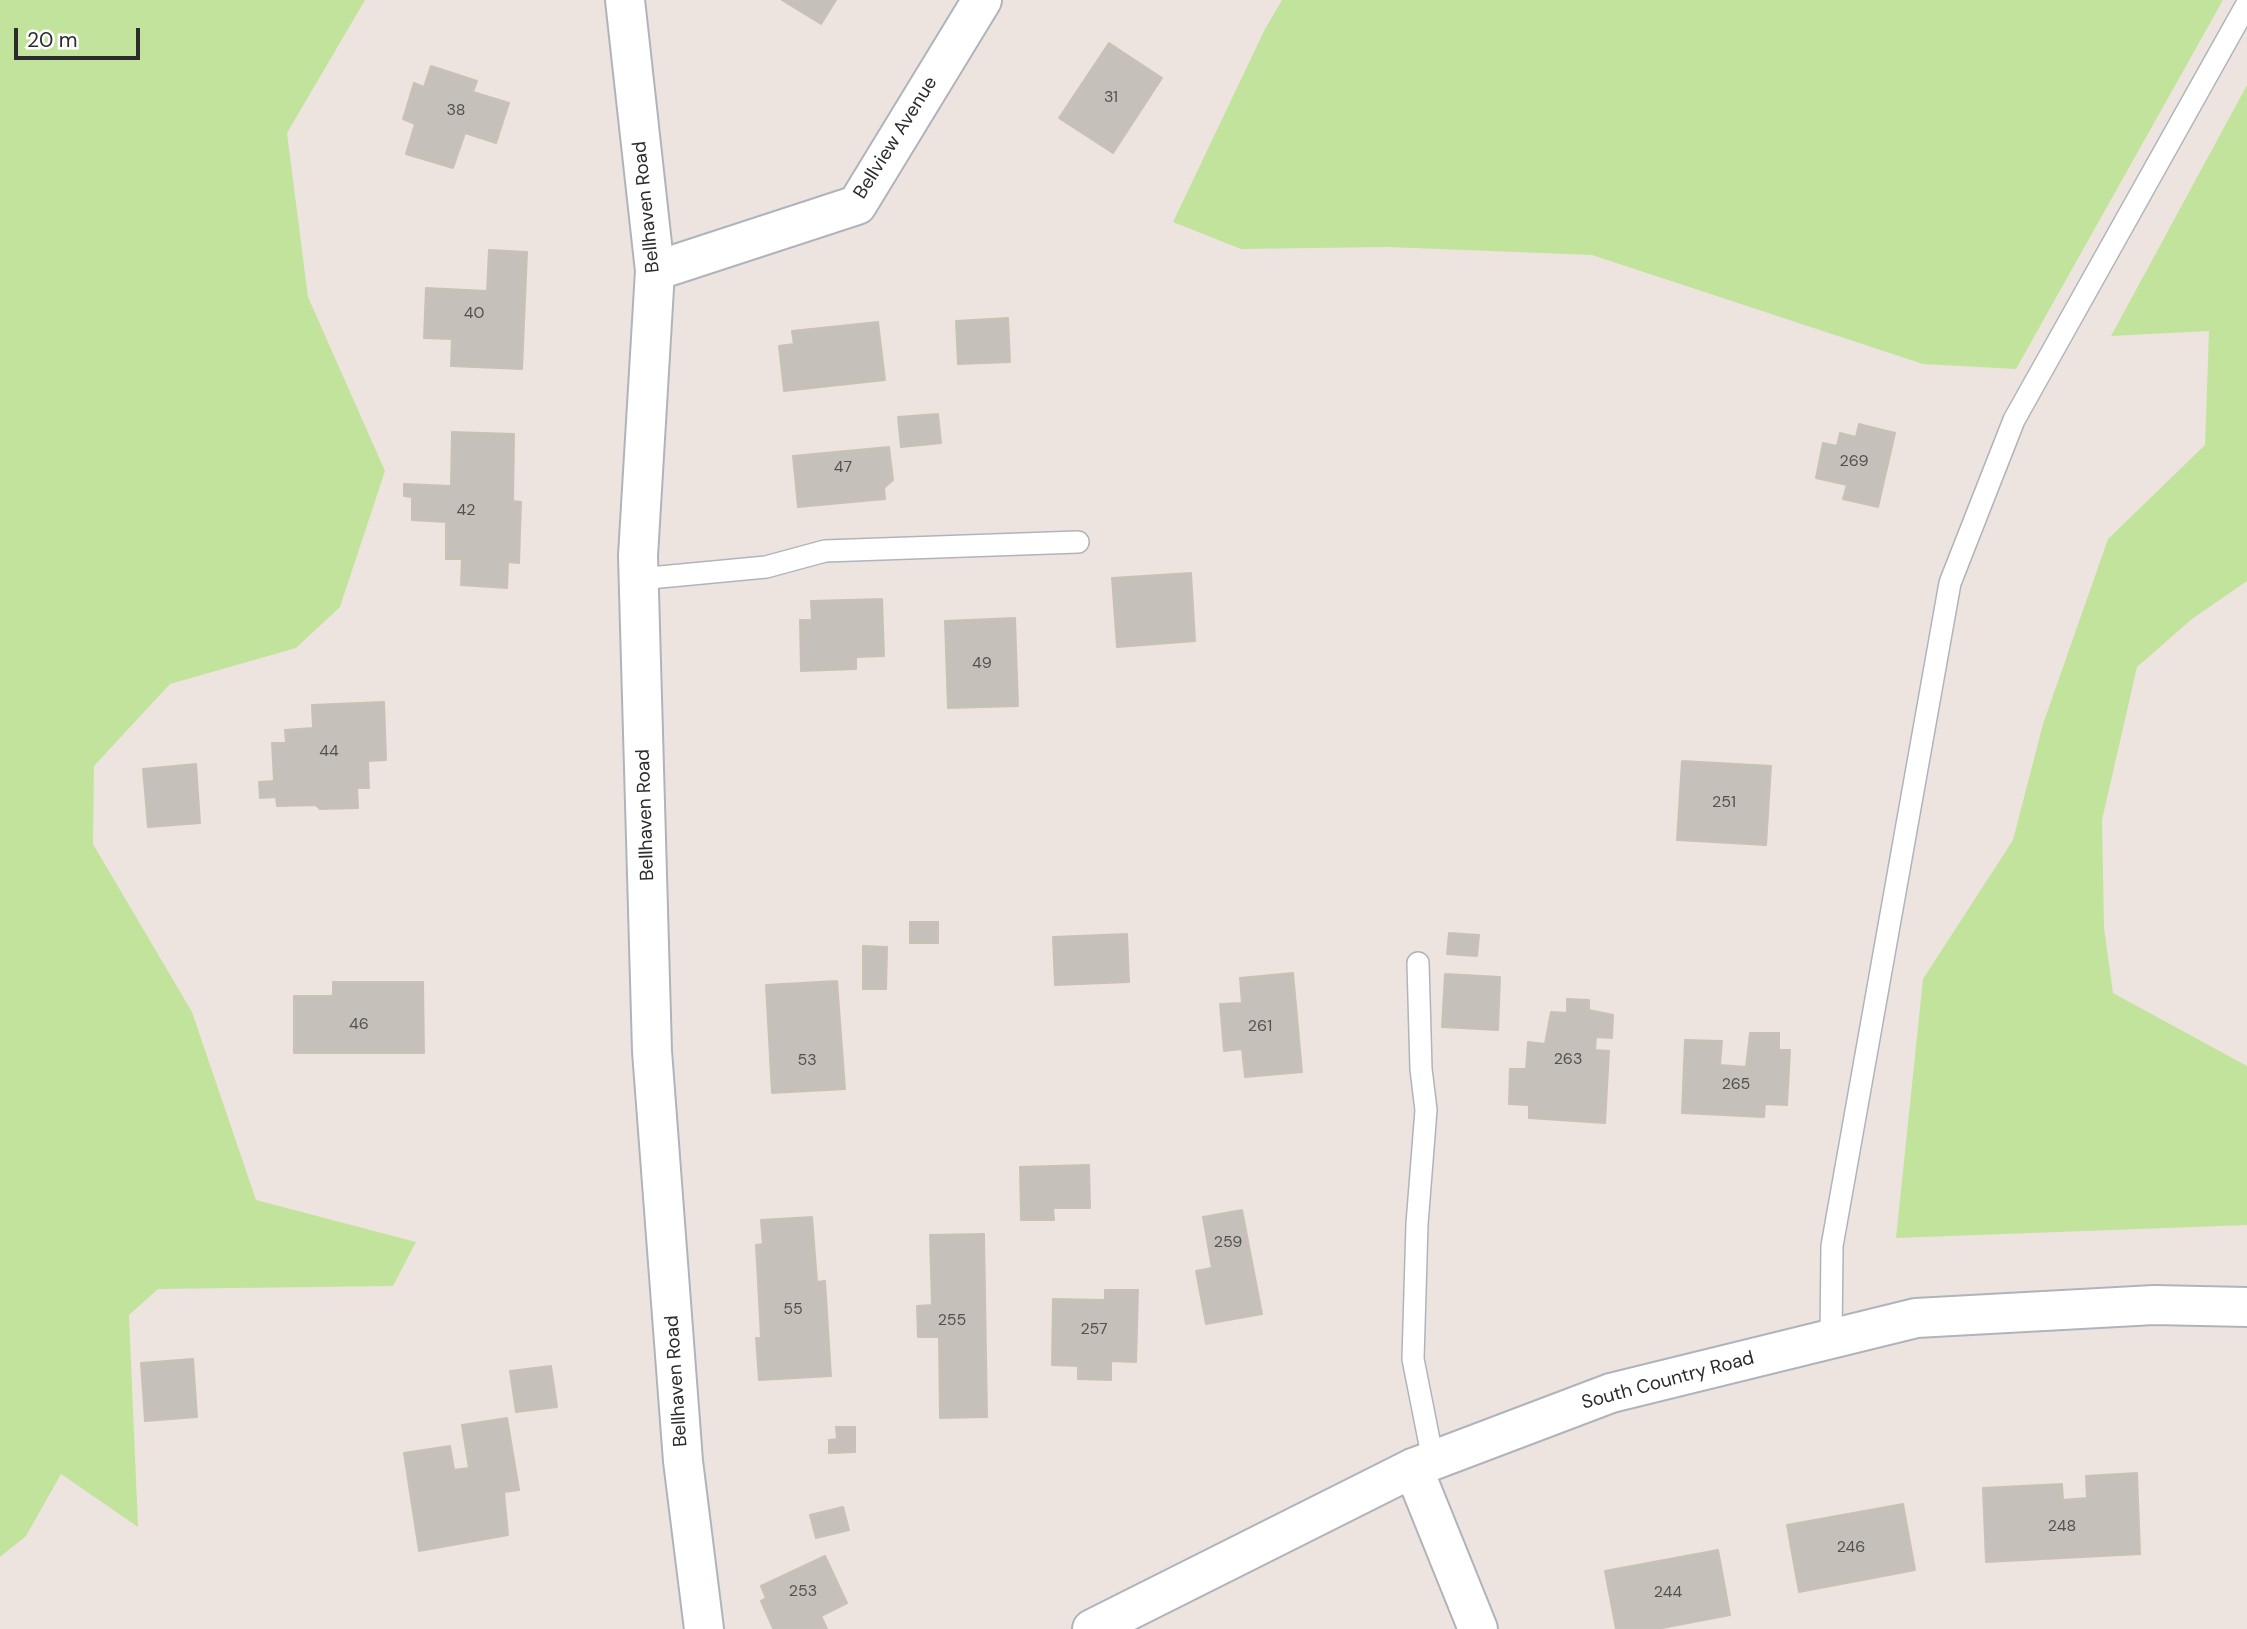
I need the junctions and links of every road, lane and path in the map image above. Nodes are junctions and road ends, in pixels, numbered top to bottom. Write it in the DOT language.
graph roads {
  1 [pos="625,0"];
  2 [pos="982,0"];
  3 [pos="2247,4"];
  4 [pos="655,271"];
  5 [pos="1078,542"];
  6 [pos="639,579"];
  7 [pos="1418,963"];
  8 [pos="2247,1307"];
  9 [pos="1831,1338"];
  10 [pos="1423,1464"];
  11 [pos="704,1629"];
  12 [pos="1092,1629"];
  13 [pos="1478,1629"];
  1 -- 4 [label="street, Bellhaven Road"];
  2 -- 4 [label="street, Bellview Avenue"];
  3 -- 9 [label="lane"];
  4 -- 6 [label="street, Bellhaven Road"];
  5 -- 6 [label="lane"];
  6 -- 11 [label="street, Bellhaven Road"];
  7 -- 10 [label="lane"];
  8 -- 9 [label="street, South Country Road"];
  9 -- 10 [label="street, South Country Road"];
  10 -- 12 [label="street, South Country Road"];
  10 -- 13 [label="street"];
}
